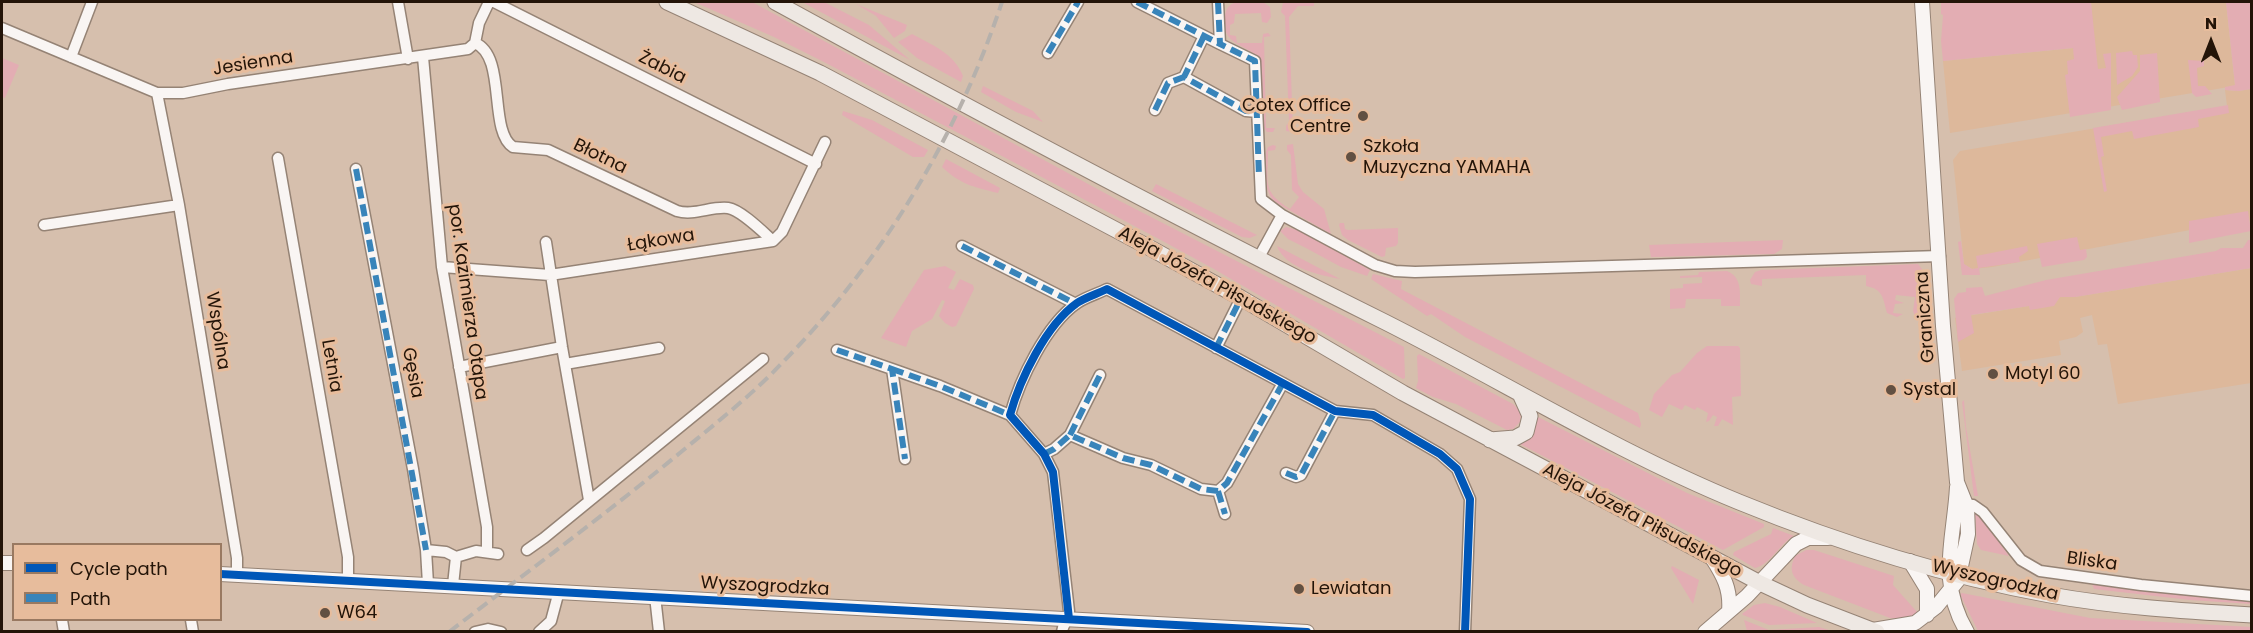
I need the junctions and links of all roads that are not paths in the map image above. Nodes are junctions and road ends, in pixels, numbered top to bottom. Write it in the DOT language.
graph roads {
  1 [pos="92,2"];
  2 [pos="398,2"];
  3 [pos="491,2"];
  4 [pos="667,2"];
  5 [pos="775,2"];
  6 [pos="1078,2"];
  7 [pos="1137,2"];
  8 [pos="1218,2"];
  9 [pos="1922,2"];
  10 [pos="2,28"];
  11 [pos="1204,36"];
  12 [pos="475,43"];
  13 [pos="1220,44"];
  14 [pos="1048,53"];
  15 [pos="71,57"];
  16 [pos="423,57"];
  17 [pos="408,59"];
  18 [pos="1184,77"];
  19 [pos="157,93"];
  20 [pos="1155,110"];
  21 [pos="1257,112"];
  22 [pos="825,142"];
  23 [pos="278,158"];
  24 [pos="816,164"];
  25 [pos="356,170"];
  26 [pos="179,205"];
  27 [pos="1282,215"];
  28 [pos="44,225"];
  29 [pos="773,241"];
  30 [pos="546,242"];
  31 [pos="962,246"];
  32 [pos="1940,256"];
  33 [pos="1258,259"];
  34 [pos="442,267"];
  35 [pos="550,274"];
  36 [pos="1241,298"];
  37 [pos="1076,304"];
  38 [pos="562,347"];
  39 [pos="659,348"];
  40 [pos="1216,348"];
  41 [pos="837,350"];
  42 [pos="763,359"];
  43 [pos="565,364"];
  44 [pos="459,367"];
  45 [pos="892,369"];
  46 [pos="1100,375"];
  47 [pos="1283,383"];
  48 [pos="1520,394"];
  49 [pos="1335,411"];
  50 [pos="1010,415"];
  51 [pos="1071,435"];
  52 [pos="1490,440"];
  53 [pos="1044,454"];
  54 [pos="905,459"];
  55 [pos="1286,473"];
  56 [pos="1218,491"];
  57 [pos="589,500"];
  58 [pos="1961,504"];
  59 [pos="1225,514"];
  60 [pos="1836,539"];
  61 [pos="426,549"];
  62 [pos="527,550"];
  63 [pos="456,557"];
  64 [pos="1712,558"];
  65 [pos="1910,561"];
  66 [pos="222,574"];
  67 [pos="237,574"];
  68 [pos="1954,574"];
  69 [pos="348,580"];
  70 [pos="1760,583"];
  71 [pos="428,584"];
  72 [pos="453,585"];
  73 [pos="1951,590"];
  74 [pos="559,591"];
  75 [pos="655,596"];
  76 [pos="2252,596"];
  77 [pos="1729,611"];
  78 [pos="1927,615"];
  79 [pos="2252,615"];
  80 [pos="1065,625"];
  81 [pos="1875,631"];
  82 [pos="475,632"];
  83 [pos="501,632"];
  84 [pos="539,632"];
  85 [pos="659,632"];
  86 [pos="1307,632"];
  87 [pos="1466,632"];
  88 [pos="1705,632"];
  89 [pos="1967,632"];
  1 -- 15 [label="street"];
  2 -- 17 [label="street"];
  3 -- 12 [label="street"];
  3 -- 24 [label="street, Żabia"];
  4 -- 36 [label="main road, Aleja Józefa Piłsudskiego"];
  5 -- 33 [label="main road"];
  6 -- 14 [label="street"];
  7 -- 11 [label="street"];
  8 -- 13 [label="street"];
  9 -- 32 [label="street, Graniczna"];
  10 -- 15 [label="street, Jesienna"];
  11 -- 13 [label="street"];
  11 -- 18 [label="street"];
  12 -- 16 [label="street, Jesienna"];
  12 -- 29 [label="street, Błotna"];
  13 -- 21 [label="street"];
  15 -- 19 [label="street, Jesienna"];
  16 -- 17 [label="street, Jesienna"];
  16 -- 34 [label="street, por. Kazimierza Otapa"];
  17 -- 19 [label="street, Jesienna"];
  18 -- 20 [label="street"];
  18 -- 21 [label="street"];
  19 -- 26 [label="street, Wspólna"];
  21 -- 27 [label="street"];
  22 -- 24 [label="street"];
  23 -- 69 [label="street, Letnia"];
  24 -- 29 [label="street"];
  25 -- 61 [label="street, Gęsia"];
  26 -- 28 [label="street"];
  26 -- 67 [label="street, Wspólna"];
  27 -- 32 [label="street"];
  27 -- 33 [label="street"];
  29 -- 35 [label="street, Łąkowa"];
  30 -- 35 [label="street"];
  31 -- 37 [label="street"];
  32 -- 58 [label="street, Graniczna"];
  33 -- 48 [label="main road"];
  34 -- 35 [label="street, Łąkowa"];
  34 -- 44 [label="street, por. Kazimierza Otapa"];
  35 -- 38 [label="street"];
  36 -- 40 [label="street"];
  36 -- 52 [label="main road, Aleja Józefa Piłsudskiego"];
  37 -- 40 [label="street"];
  37 -- 50 [label="street"];
  38 -- 43 [label="street"];
  38 -- 44 [label="street"];
  39 -- 43 [label="street"];
  40 -- 47 [label="street"];
  41 -- 45 [label="street"];
  42 -- 57 [label="street"];
  43 -- 57 [label="street"];
  44 -- 63 [label="street, por. Kazimierza Otapa"];
  45 -- 50 [label="street"];
  45 -- 54 [label="street"];
  46 -- 51 [label="street"];
  47 -- 49 [label="street"];
  47 -- 56 [label="street"];
  48 -- 52 [label="main road"];
  48 -- 60 [label="main road"];
  49 -- 55 [label="street"];
  49 -- 87 [label="street"];
  50 -- 53 [label="street"];
  51 -- 53 [label="street"];
  51 -- 56 [label="street"];
  52 -- 64 [label="main road, Aleja Józefa Piłsudskiego"];
  53 -- 80 [label="street"];
  56 -- 59 [label="street"];
  57 -- 62 [label="street"];
  58 -- 68 [label="street, Graniczna"];
  58 -- 76 [label="street, Bliska"];
  60 -- 65 [label="main road, Wyszogrodzka"];
  60 -- 70 [label="street, Wyszogrodzka"];
  61 -- 63 [label="street"];
  61 -- 71 [label="street, Gęsia"];
  63 -- 72 [label="street"];
  64 -- 70 [label="main road, Aleja Józefa Piłsudskiego"];
  64 -- 77 [label="street"];
  65 -- 68 [label="main road, Wyszogrodzka"];
  65 -- 78 [label="street"];
  66 -- 67 [label="street, Wyszogrodzka"];
  67 -- 69 [label="street, Wyszogrodzka"];
  68 -- 73 [label="street, Graniczna"];
  68 -- 79 [label="main road, Wyszogrodzka"];
  69 -- 71 [label="street, Wyszogrodzka"];
  70 -- 77 [label="street, Wyszogrodzka"];
  70 -- 81 [label="main road"];
  71 -- 72 [label="street, Wyszogrodzka"];
  72 -- 74 [label="street, Wyszogrodzka"];
  73 -- 78 [label="street"];
  73 -- 89 [label="street, Graniczna"];
  74 -- 75 [label="street, Wyszogrodzka"];
  74 -- 84 [label="street"];
  75 -- 80 [label="street, Wyszogrodzka"];
  75 -- 85 [label="street"];
  77 -- 88 [label="street, Wyszogrodzka"];
  78 -- 81 [label="street"];
  80 -- 86 [label="street, Wyszogrodzka"];
  82 -- 83 [label="street"];
}
